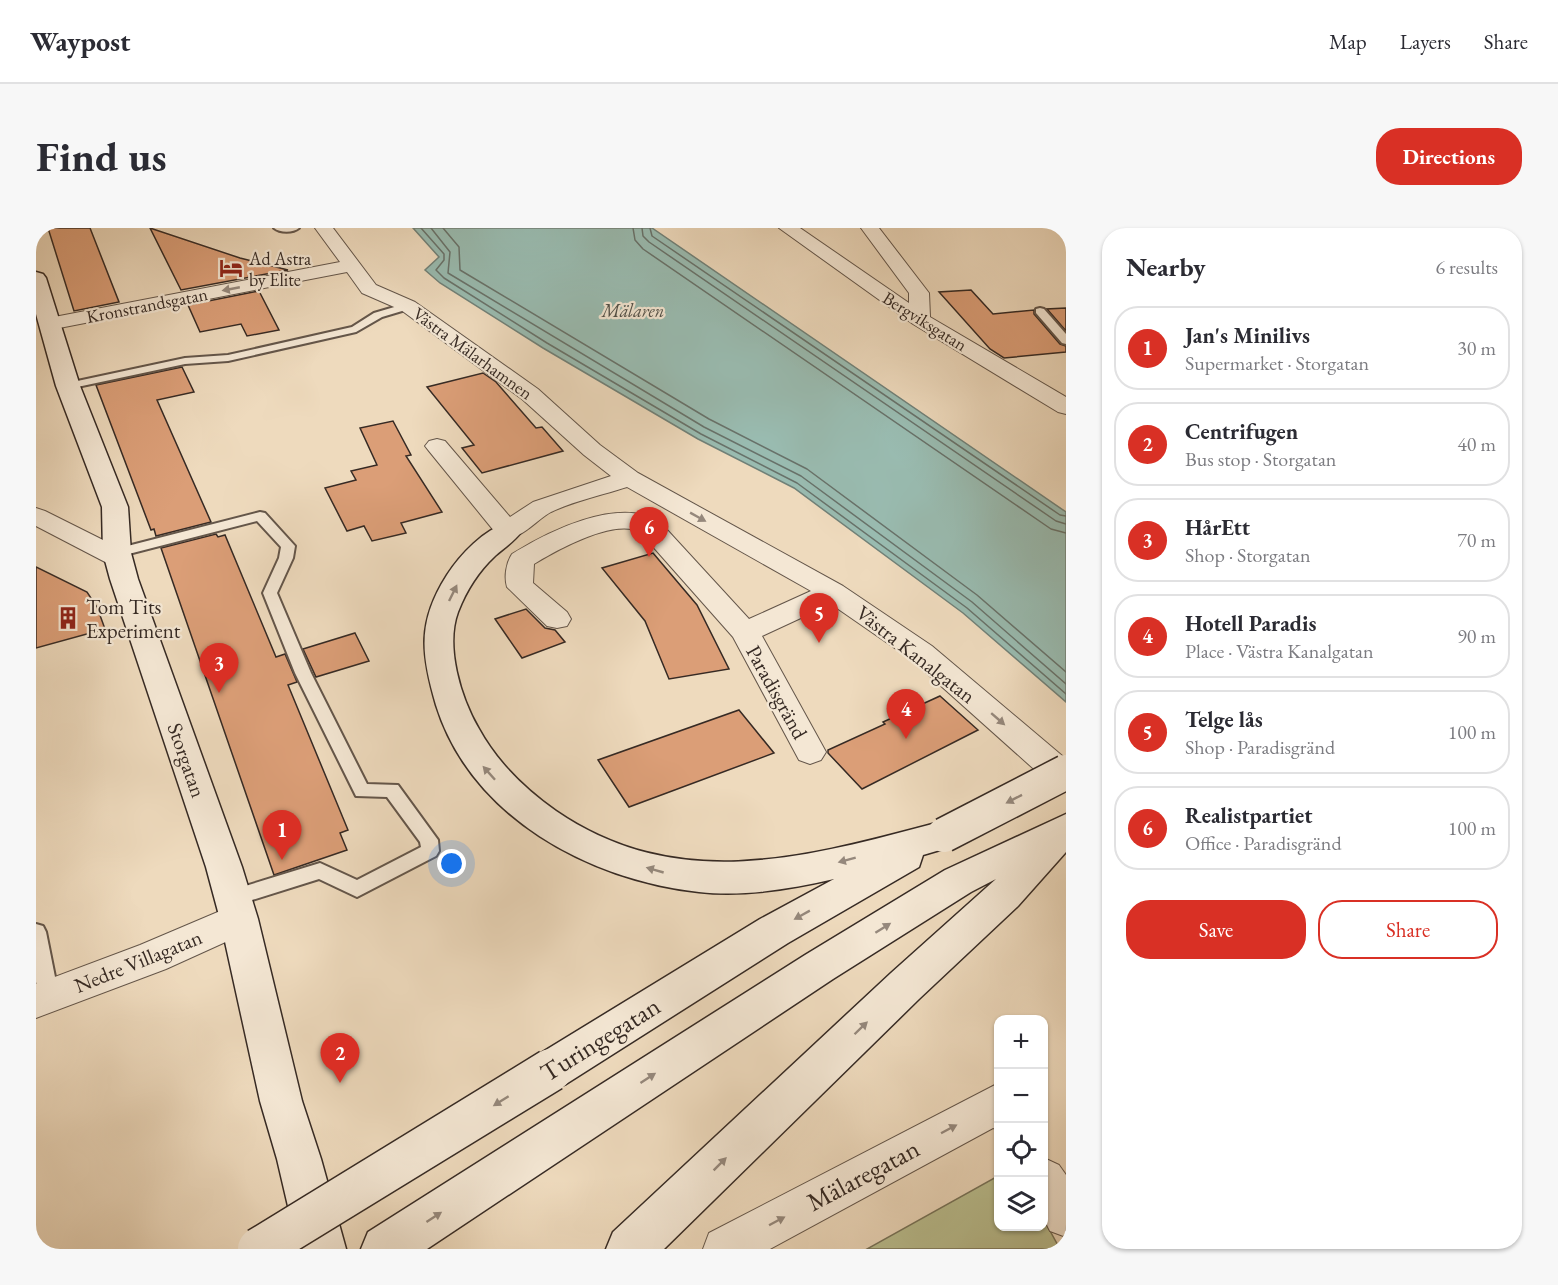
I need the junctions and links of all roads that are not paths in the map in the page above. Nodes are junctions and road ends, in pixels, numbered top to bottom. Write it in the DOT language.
graph roads {
  1 [pos="279,228"];
  2 [pos="294,228"];
  3 [pos="324,228"];
  4 [pos="788,228"];
  5 [pos="870,228"];
  6 [pos="350,266"];
  7 [pos="36,278"];
  8 [pos="408,306"];
  9 [pos="1040,311"];
  10 [pos="920,320"];
  11 [pos="49,324"];
  12 [pos="1066,341"];
  13 [pos="68,386"];
  14 [pos="1062,402"];
  15 [pos="437,446"];
  16 [pos="628,478"];
  17 [pos="36,516"];
  18 [pos="508,531"];
  19 [pos="117,556"];
  20 [pos="834,592"];
  21 [pos="557,619"];
  22 [pos="745,632"];
  23 [pos="810,752"];
  24 [pos="1066,772"];
  25 [pos="1066,778"];
  26 [pos="1066,828"];
  27 [pos="944,835"];
  28 [pos="992,883"];
  29 [pos="236,908"];
  30 [pos="36,932"];
  31 [pos="42,999"];
  32 [pos="994,1106"];
  33 [pos="1048,1186"];
  34 [pos="1066,1215"];
  35 [pos="259,1249"];
  36 [pos="322,1249"];
  37 [pos="385,1249"];
  38 [pos="630,1249"];
  39 [pos="725,1249"];
  1 -- 2 [label="lane"];
  3 -- 6 [label="street, Västra Mälarhamnen"];
  4 -- 10 [label="street, Bergviksgatan"];
  5 -- 10 [label="street"];
  6 -- 8 [label="street, Västra Mälarhamnen"];
  6 -- 11 [label="street, Kronstrandsgatan, one-way"];
  7 -- 11 [label="main road, Storgatan"];
  8 -- 13 [label="lane"];
  8 -- 16 [label="street, Västra Mälarhamnen"];
  9 -- 12 [label="lane"];
  10 -- 14 [label="street, Bergviksgatan"];
  11 -- 13 [label="main road, Storgatan"];
  13 -- 19 [label="main road, Storgatan"];
  15 -- 18 [label="street"];
  16 -- 18 [label="street"];
  16 -- 20 [label="street, Västra Kanalgatan, one-way"];
  17 -- 19 [label="street"];
  27 -- 18 [label="main road, one-way"];
  19 -- 29 [label="main road, Storgatan"];
  19 -- 29 [label="lane"];
  20 -- 22 [label="street, Paradisgränd"];
  20 -- 25 [label="street, Västra Kanalgatan, one-way"];
  21 -- 22 [label="street, Paradisgränd"];
  22 -- 23 [label="street, Paradisgränd"];
  24 -- 27 [label="main road, one-way, bridge"];
  26 -- 28 [label="main road"];
  27 -- 35 [label="main road, Turingegatan, one-way, bridge"];
  37 -- 28 [label="main road, one-way"];
  38 -- 28 [label="main road, one-way"];
  29 -- 31 [label="street, Nedre Villagatan"];
  29 -- 36 [label="main road, Storgatan"];
  30 -- 31 [label="lane"];
  39 -- 32 [label="street, Mälaregatan, one-way"];
  33 -- 34 [label="street"];
}
